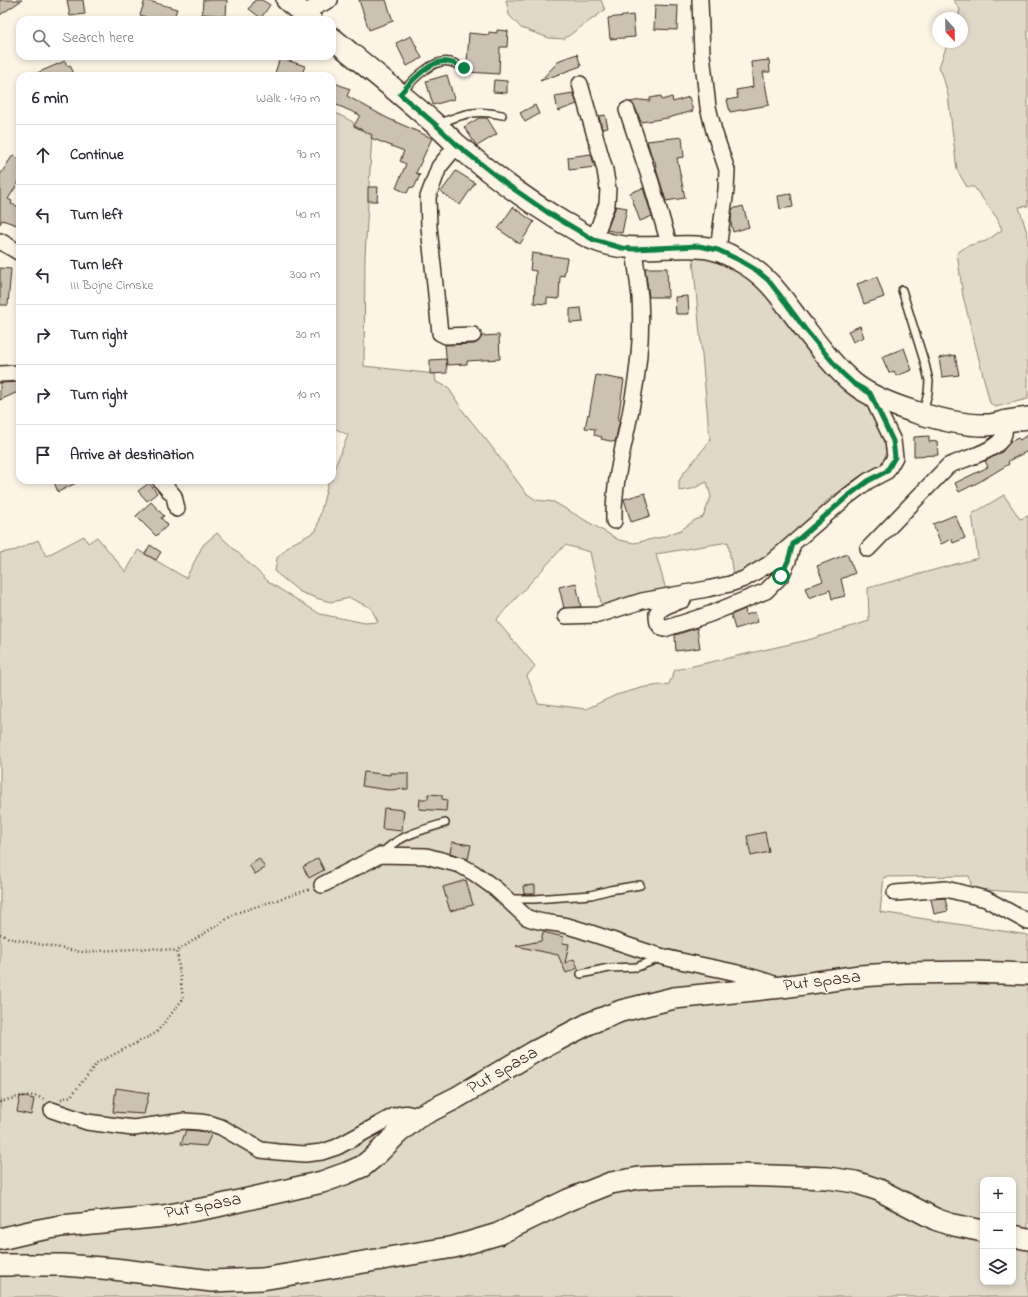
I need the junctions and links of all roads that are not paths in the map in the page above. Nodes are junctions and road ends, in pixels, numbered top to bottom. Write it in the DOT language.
graph roads {
  1 [pos="287,0"];
  2 [pos="330,0"];
  3 [pos="700,0"];
  4 [pos="306,16"];
  5 [pos="308,16"];
  6 [pos="336,41"];
  7 [pos="464,68"];
  8 [pos="580,84"];
  9 [pos="400,94"];
  10 [pos="627,110"];
  11 [pos="502,115"];
  12 [pos="436,125"];
  13 [pos="457,145"];
  14 [pos="594,240"];
  15 [pos="0,241"];
  16 [pos="670,247"];
  17 [pos="634,249"];
  18 [pos="718,250"];
  19 [pos="16,251"];
  20 [pos="902,290"];
  21 [pos="473,336"];
  22 [pos="16,373"];
  23 [pos="0,374"];
  24 [pos="870,393"];
  25 [pos="922,414"];
  26 [pos="1028,418"];
  27 [pos="1004,421"];
  28 [pos="164,484"];
  29 [pos="177,508"];
  30 [pos="614,522"];
  31 [pos="792,544"];
  32 [pos="868,548"];
  33 [pos="707,590"];
  34 [pos="566,616"];
  35 [pos="445,823"];
  36 [pos="380,855"];
  37 [pos="322,885"];
  38 [pos="640,885"];
  39 [pos="896,893"];
  40 [pos="506,899"];
  41 [pos="1028,922"];
  42 [pos="664,956"];
  43 [pos="581,974"];
  44 [pos="1028,974"];
  45 [pos="782,987"];
  46 [pos="51,1107"];
  47 [pos="418,1117"];
  48 [pos="980,1230"];
  49 [pos="1016,1237"];
  50 [pos="0,1239"];
  51 [pos="1028,1239"];
  52 [pos="0,1265"];
  1 -- 4 [label="street"];
  2 -- 5 [label="street"];
  3 -- 18 [label="street"];
  6 -- 9 [label="street"];
  7 -- 9 [label="lane"];
  8 -- 14 [label="street"];
  9 -- 12 [label="street"];
  10 -- 16 [label="street"];
  11 -- 12 [label="lane"];
  12 -- 13 [label="street"];
  13 -- 14 [label="street"];
  13 -- 21 [label="street"];
  14 -- 17 [label="street"];
  15 -- 19 [label="street"];
  16 -- 17 [label="street"];
  16 -- 18 [label="street"];
  17 -- 30 [label="street"];
  18 -- 24 [label="street"];
  20 -- 25 [label="lane"];
  22 -- 23 [label="street"];
  24 -- 25 [label="street"];
  24 -- 31 [label="street"];
  25 -- 27 [label="street"];
  26 -- 27 [label="street"];
  27 -- 32 [label="street"];
  28 -- 29 [label="street"];
  31 -- 33 [label="street"];
  31 -- 33 [label="street"];
  33 -- 34 [label="street"];
  35 -- 36 [label="lane"];
  36 -- 37 [label="street"];
  36 -- 40 [label="street"];
  38 -- 40 [label="lane"];
  39 -- 41 [label="street"];
  40 -- 42 [label="street"];
  42 -- 43 [label="lane"];
  42 -- 45 [label="street"];
  44 -- 45 [label="street, Put spasa"];
  45 -- 47 [label="street, Put spasa"];
  46 -- 47 [label="street"];
  47 -- 50 [label="street, Put spasa"];
  48 -- 52 [label="street"];
  49 -- 51 [label="street"];
}
